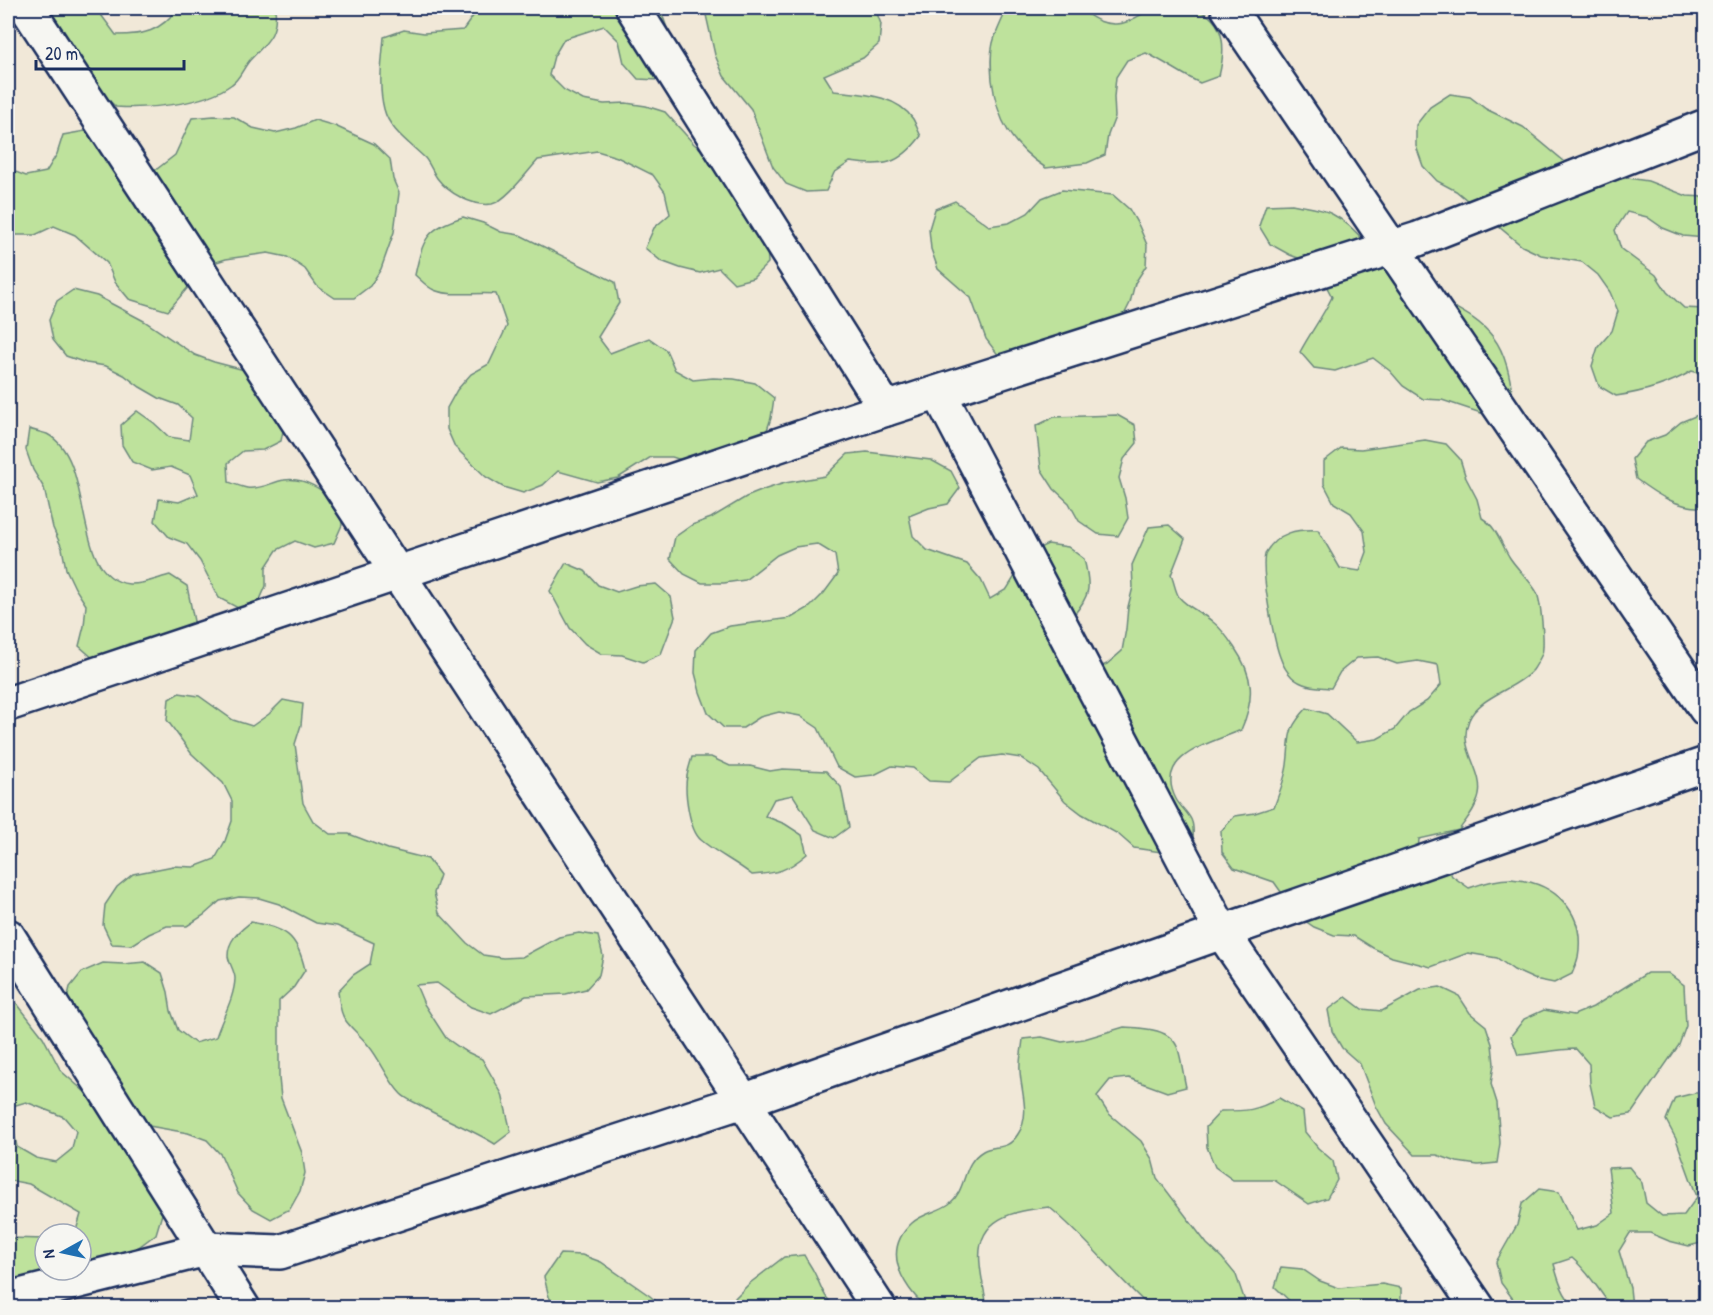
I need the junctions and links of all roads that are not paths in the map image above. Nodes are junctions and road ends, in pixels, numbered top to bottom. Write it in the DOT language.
graph roads {
  1 [pos="27,8"];
  2 [pos="633,8"];
  3 [pos="1228,8"];
  4 [pos="1706,126"];
  5 [pos="1392,248"];
  6 [pos="939,393"];
  7 [pos="886,409"];
  8 [pos="398,572"];
  9 [pos="8,704"];
  10 [pos="1706,709"];
  11 [pos="1706,764"];
  12 [pos="1222,932"];
  13 [pos="8,936"];
  14 [pos="743,1101"];
  15 [pos="206,1249"];
  16 [pos="8,1299"];
  17 [pos="243,1308"];
  18 [pos="879,1308"];
  19 [pos="1478,1308"];
  1 -- 8 [label="street"];
  2 -- 7 [label="street"];
  3 -- 5 [label="street"];
  4 -- 5 [label="street"];
  5 -- 6 [label="street"];
  5 -- 10 [label="street"];
  6 -- 7 [label="street"];
  6 -- 12 [label="street"];
  7 -- 8 [label="street"];
  8 -- 9 [label="street"];
  8 -- 14 [label="street"];
  11 -- 12 [label="street"];
  12 -- 14 [label="street"];
  12 -- 19 [label="street"];
  13 -- 15 [label="street"];
  14 -- 15 [label="street"];
  14 -- 18 [label="street"];
  15 -- 16 [label="street"];
  15 -- 17 [label="street"];
}
